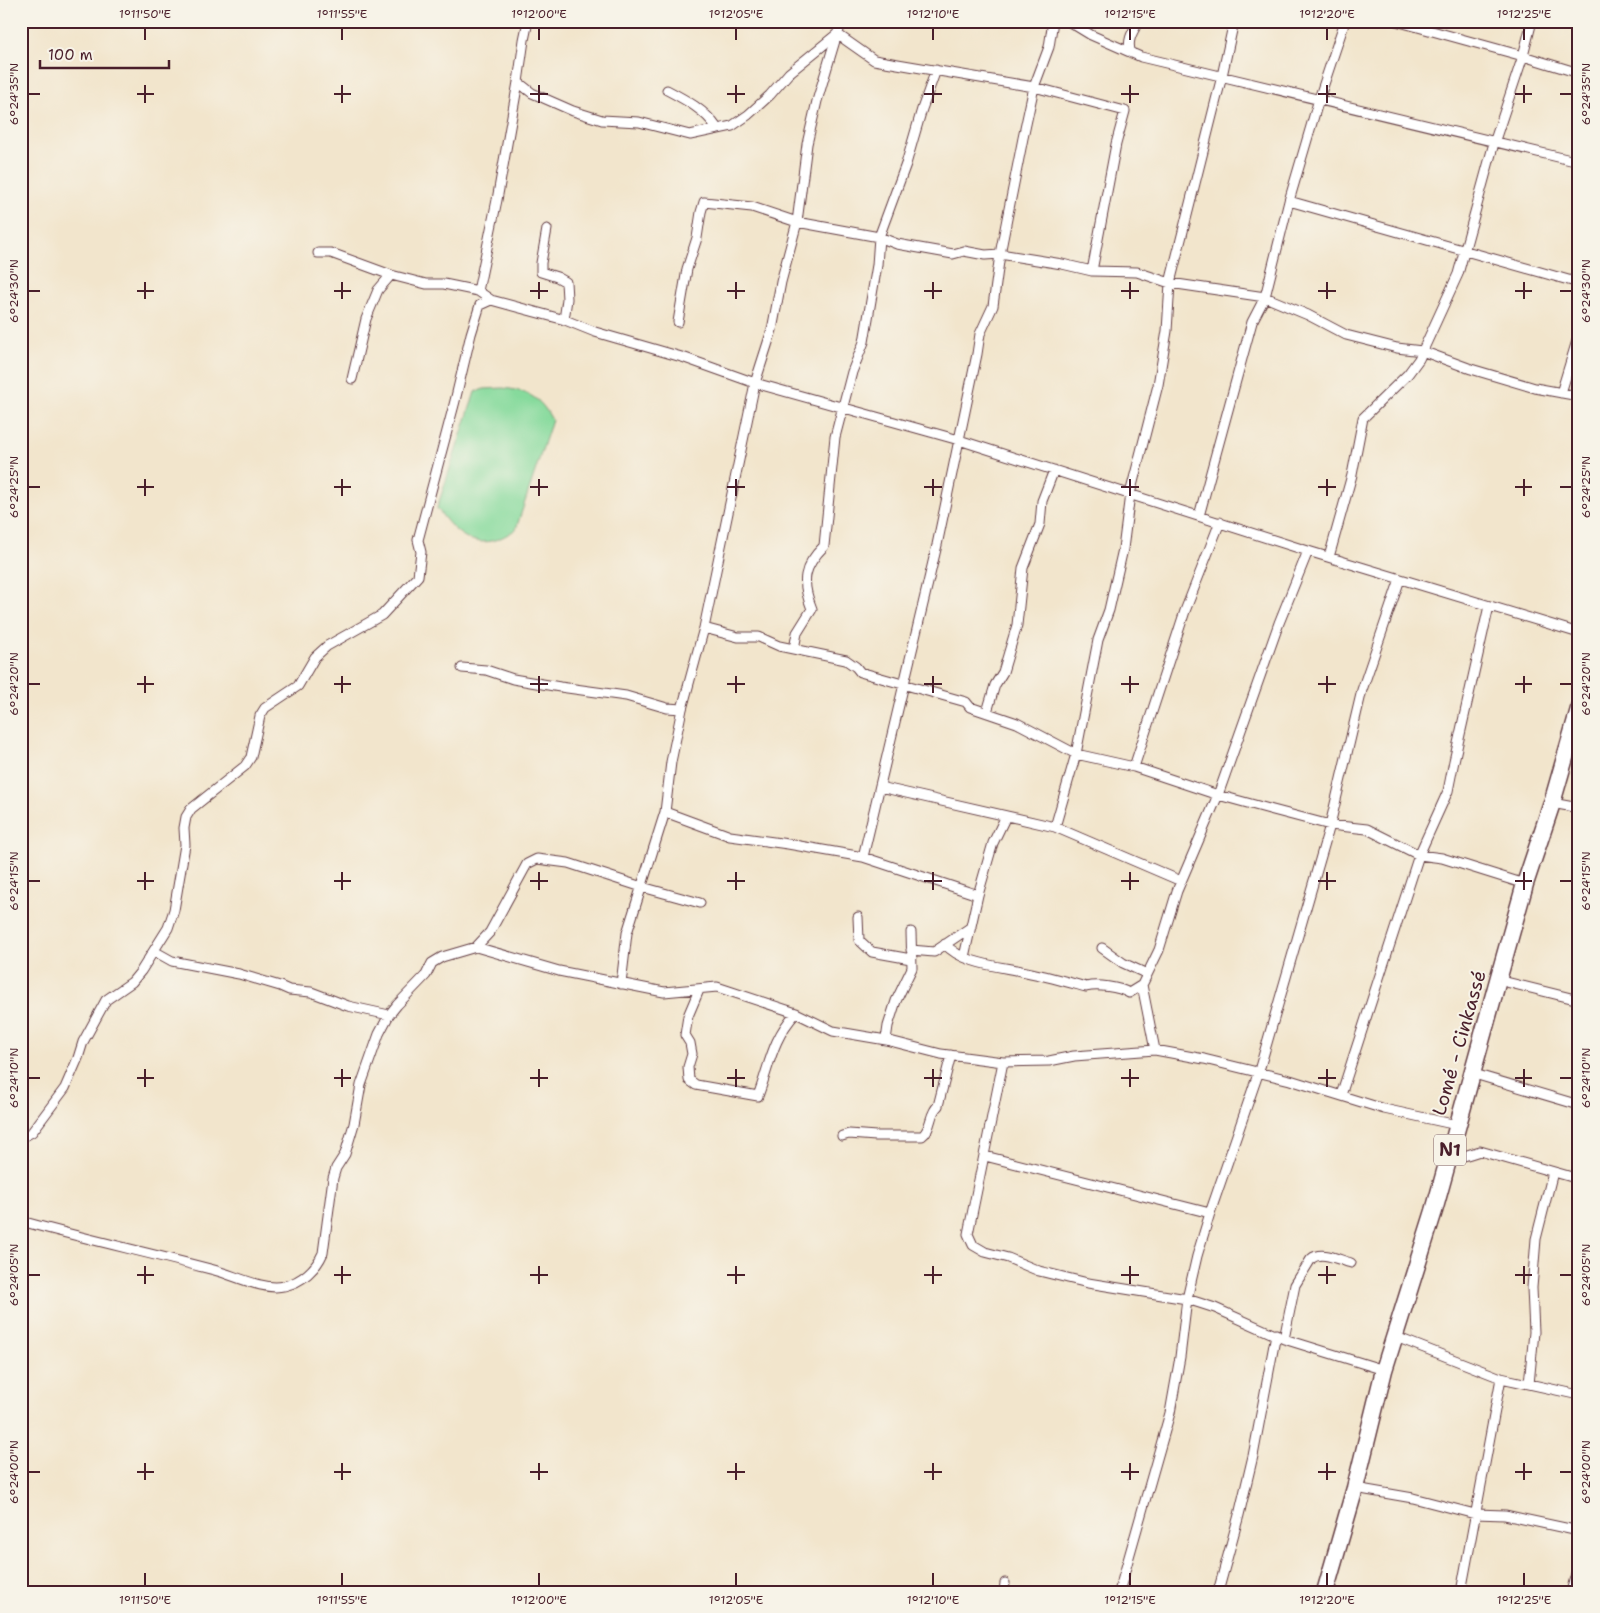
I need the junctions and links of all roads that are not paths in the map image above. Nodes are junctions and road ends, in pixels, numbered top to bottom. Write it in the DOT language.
graph roads {
  1 [pos="528,21"];
  2 [pos="843,21"];
  3 [pos="1053,21"];
  4 [pos="1068,21"];
  5 [pos="1139,21"];
  6 [pos="1234,21"];
  7 [pos="1345,21"];
  8 [pos="1396,21"];
  9 [pos="1532,21"];
  10 [pos="837,34"];
  11 [pos="1131,53"];
  12 [pos="1523,56"];
  13 [pos="936,70"];
  14 [pos="1579,73"];
  15 [pos="1222,76"];
  16 [pos="518,82"];
  17 [pos="1034,87"];
  18 [pos="667,90"];
  19 [pos="1319,98"];
  20 [pos="716,128"];
  21 [pos="1494,143"];
  22 [pos="1579,162"];
  23 [pos="1289,201"];
  24 [pos="797,222"];
  25 [pos="546,229"];
  26 [pos="879,237"];
  27 [pos="1465,250"];
  28 [pos="318,253"];
  29 [pos="1000,254"];
  30 [pos="1092,271"];
  31 [pos="391,275"];
  32 [pos="1170,283"];
  33 [pos="1579,283"];
  34 [pos="478,291"];
  35 [pos="1265,297"];
  36 [pos="491,300"];
  37 [pos="564,320"];
  38 [pos="678,322"];
  39 [pos="1579,334"];
  40 [pos="1422,351"];
  41 [pos="352,379"];
  42 [pos="755,382"];
  43 [pos="1561,393"];
  44 [pos="1579,396"];
  45 [pos="844,408"];
  46 [pos="959,440"];
  47 [pos="1054,470"];
  48 [pos="1130,494"];
  49 [pos="1199,516"];
  50 [pos="1220,522"];
  51 [pos="1308,551"];
  52 [pos="1329,557"];
  53 [pos="1400,579"];
  54 [pos="1489,606"];
  55 [pos="704,628"];
  56 [pos="1579,633"];
  57 [pos="794,649"];
  58 [pos="462,668"];
  59 [pos="905,684"];
  60 [pos="1579,709"];
  61 [pos="682,710"];
  62 [pos="987,712"];
  63 [pos="1076,754"];
  64 [pos="1134,767"];
  65 [pos="880,787"];
  66 [pos="1218,795"];
  67 [pos="1552,803"];
  68 [pos="1579,808"];
  69 [pos="665,812"];
  70 [pos="1006,816"];
  71 [pos="1330,825"];
  72 [pos="1055,827"];
  73 [pos="1419,855"];
  74 [pos="862,857"];
  75 [pos="1181,882"];
  76 [pos="1526,884"];
  77 [pos="642,887"];
  78 [pos="978,895"];
  79 [pos="700,903"];
  80 [pos="858,917"];
  81 [pos="971,926"];
  82 [pos="911,932"];
  83 [pos="945,944"];
  84 [pos="476,947"];
  85 [pos="1102,948"];
  86 [pos="154,951"];
  87 [pos="912,954"];
  88 [pos="964,957"];
  89 [pos="1147,974"];
  90 [pos="1498,980"];
  91 [pos="621,984"];
  92 [pos="1142,984"];
  93 [pos="699,990"];
  94 [pos="1579,1000"];
  95 [pos="796,1013"];
  96 [pos="390,1015"];
  97 [pos="886,1040"];
  98 [pos="1155,1050"];
  99 [pos="951,1055"];
  100 [pos="1003,1062"];
  101 [pos="1259,1072"];
  102 [pos="1471,1073"];
  103 [pos="1341,1095"];
  104 [pos="1579,1105"];
  105 [pos="1457,1125"];
  106 [pos="842,1136"];
  107 [pos="21,1138"];
  108 [pos="985,1156"];
  109 [pos="1447,1161"];
  110 [pos="1553,1172"];
  111 [pos="1579,1178"];
  112 [pos="1210,1213"];
  113 [pos="21,1221"];
  114 [pos="1351,1262"];
  115 [pos="1188,1299"];
  116 [pos="1280,1337"];
  117 [pos="1396,1337"];
  118 [pos="1384,1370"];
  119 [pos="1501,1378"];
  120 [pos="1529,1384"];
  121 [pos="1579,1395"];
  122 [pos="1355,1488"];
  123 [pos="1475,1514"];
  124 [pos="1579,1531"];
  125 [pos="1579,1563"];
  126 [pos="1119,1592"];
  127 [pos="1218,1592"];
  128 [pos="1325,1592"];
  129 [pos="1461,1592"];
  130 [pos="1571,1592"];
  1 -- 16 [label="street"];
  2 -- 10 [label="street"];
  3 -- 17 [label="street"];
  4 -- 11 [label="street"];
  5 -- 11 [label="street"];
  6 -- 15 [label="street"];
  7 -- 19 [label="street"];
  8 -- 12 [label="street"];
  9 -- 12 [label="street"];
  10 -- 13 [label="street"];
  10 -- 20 [label="street"];
  10 -- 24 [label="street"];
  11 -- 15 [label="street"];
  12 -- 14 [label="street"];
  12 -- 21 [label="street"];
  13 -- 17 [label="street"];
  13 -- 26 [label="street"];
  15 -- 19 [label="street"];
  15 -- 32 [label="street"];
  16 -- 20 [label="street"];
  16 -- 34 [label="street"];
  17 -- 29 [label="street"];
  17 -- 30 [label="street"];
  18 -- 20 [label="street"];
  19 -- 21 [label="street"];
  19 -- 23 [label="street"];
  21 -- 22 [label="street"];
  21 -- 27 [label="street"];
  23 -- 27 [label="street"];
  23 -- 35 [label="street"];
  24 -- 26 [label="street"];
  24 -- 38 [label="street"];
  24 -- 42 [label="street"];
  25 -- 37 [label="street"];
  26 -- 29 [label="street"];
  26 -- 45 [label="street"];
  27 -- 33 [label="street"];
  27 -- 40 [label="street"];
  28 -- 31 [label="street"];
  29 -- 30 [label="street"];
  29 -- 46 [label="street"];
  30 -- 32 [label="street"];
  31 -- 34 [label="street"];
  31 -- 41 [label="street"];
  32 -- 35 [label="street"];
  32 -- 48 [label="street"];
  34 -- 36 [label="street"];
  35 -- 40 [label="street"];
  35 -- 49 [label="street"];
  36 -- 37 [label="street"];
  36 -- 86 [label="street"];
  37 -- 42 [label="street"];
  39 -- 43 [label="street"];
  40 -- 43 [label="street"];
  40 -- 52 [label="street"];
  42 -- 45 [label="street"];
  42 -- 55 [label="street"];
  43 -- 44 [label="street"];
  45 -- 46 [label="street"];
  45 -- 57 [label="street"];
  46 -- 47 [label="street"];
  46 -- 59 [label="street"];
  47 -- 48 [label="street"];
  47 -- 62 [label="street"];
  48 -- 49 [label="street"];
  48 -- 63 [label="street"];
  49 -- 50 [label="street"];
  50 -- 51 [label="street"];
  50 -- 64 [label="street"];
  51 -- 52 [label="street"];
  51 -- 66 [label="street"];
  52 -- 53 [label="street"];
  53 -- 54 [label="street"];
  53 -- 71 [label="street"];
  54 -- 56 [label="street"];
  54 -- 73 [label="street"];
  55 -- 57 [label="street"];
  55 -- 61 [label="street"];
  57 -- 59 [label="street"];
  58 -- 61 [label="street"];
  59 -- 62 [label="street"];
  59 -- 65 [label="street"];
  60 -- 67 [label="highway, Lomé - Cinkassé / N1"];
  61 -- 69 [label="street"];
  62 -- 63 [label="street"];
  63 -- 64 [label="street"];
  63 -- 72 [label="street"];
  64 -- 66 [label="street"];
  65 -- 70 [label="street"];
  65 -- 74 [label="street"];
  66 -- 71 [label="street"];
  66 -- 75 [label="street"];
  67 -- 68 [label="street"];
  67 -- 76 [label="highway, Lomé - Cinkassé / N1"];
  69 -- 74 [label="street"];
  69 -- 77 [label="street"];
  70 -- 72 [label="street"];
  70 -- 78 [label="street"];
  71 -- 73 [label="street"];
  71 -- 101 [label="street"];
  72 -- 75 [label="street"];
  73 -- 76 [label="street"];
  73 -- 103 [label="street"];
  74 -- 78 [label="street"];
  75 -- 89 [label="street"];
  76 -- 90 [label="highway, Lomé - Cinkassé / N1"];
  77 -- 79 [label="street"];
  77 -- 84 [label="street"];
  77 -- 91 [label="street"];
  78 -- 81 [label="street"];
  80 -- 87 [label="street"];
  81 -- 83 [label="street"];
  81 -- 88 [label="street"];
  82 -- 87 [label="street"];
  83 -- 87 [label="street"];
  83 -- 88 [label="street"];
  84 -- 91 [label="street"];
  84 -- 96 [label="street"];
  85 -- 89 [label="street"];
  86 -- 96 [label="street"];
  86 -- 107 [label="street"];
  87 -- 97 [label="street"];
  88 -- 92 [label="street"];
  89 -- 92 [label="street"];
  90 -- 94 [label="street"];
  90 -- 102 [label="highway, Lomé - Cinkassé / N1"];
  91 -- 93 [label="street"];
  92 -- 98 [label="street"];
  93 -- 95 [label="street"];
  93 -- 95 [label="street"];
  95 -- 97 [label="street"];
  96 -- 113 [label="street"];
  97 -- 99 [label="street"];
  98 -- 100 [label="street"];
  98 -- 101 [label="street"];
  99 -- 100 [label="street"];
  99 -- 106 [label="street"];
  100 -- 108 [label="street"];
  101 -- 103 [label="street"];
  101 -- 112 [label="street"];
  102 -- 104 [label="street"];
  102 -- 105 [label="highway, Lomé - Cinkassé / N1"];
  103 -- 105 [label="street"];
  105 -- 109 [label="highway, Lomé - Cinkassé / N1"];
  108 -- 112 [label="street"];
  108 -- 115 [label="street"];
  109 -- 110 [label="street"];
  109 -- 117 [label="highway, Lomé - Cinkassé / N1"];
  110 -- 111 [label="street"];
  110 -- 120 [label="street"];
  112 -- 115 [label="street"];
  114 -- 116 [label="street"];
  115 -- 116 [label="street"];
  115 -- 126 [label="street"];
  116 -- 118 [label="street"];
  116 -- 127 [label="street"];
  117 -- 118 [label="highway, Lomé - Cinkassé / N1"];
  117 -- 119 [label="street"];
  118 -- 122 [label="highway, Lomé - Cinkassé / N1"];
  119 -- 120 [label="street"];
  119 -- 123 [label="street"];
  120 -- 121 [label="street"];
  122 -- 123 [label="street"];
  122 -- 128 [label="highway, Lomé - Cinkassé / N1"];
  123 -- 124 [label="street"];
  123 -- 129 [label="street"];
  125 -- 130 [label="street"];
}
